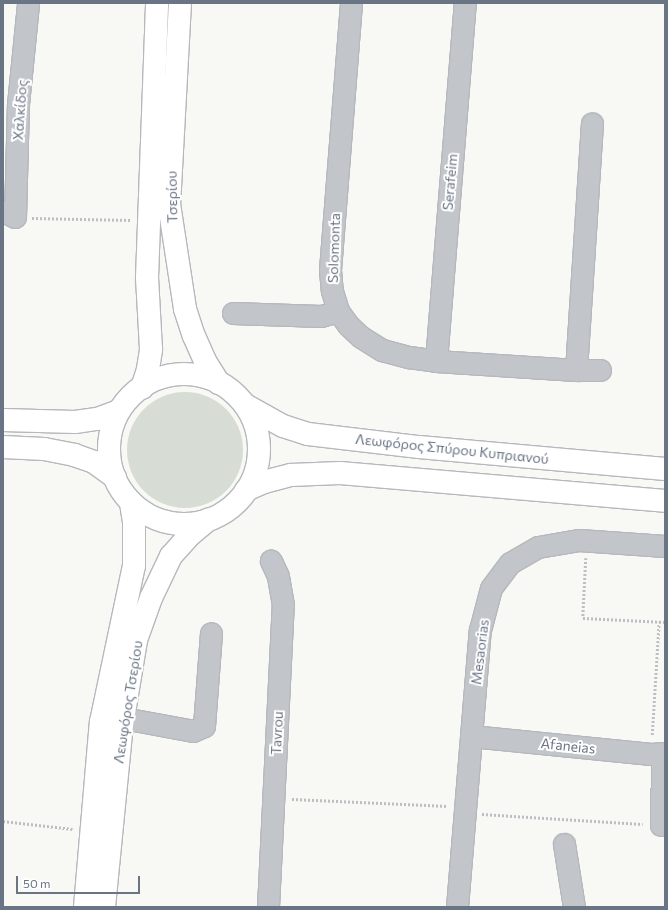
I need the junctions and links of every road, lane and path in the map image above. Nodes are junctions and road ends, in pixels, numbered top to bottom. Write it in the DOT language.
graph roads {
  1 [pos="28,3"];
  2 [pos="157,3"];
  3 [pos="180,3"];
  4 [pos="351,3"];
  5 [pos="465,3"];
  6 [pos="10,104"];
  7 [pos="592,124"];
  8 [pos="9,214"];
  9 [pos="150,221"];
  10 [pos="338,311"];
  11 [pos="233,313"];
  12 [pos="436,361"];
  13 [pos="576,370"];
  14 [pos="600,370"];
  15 [pos="219,383"];
  16 [pos="142,388"];
  17 [pos="245,405"];
  18 [pos="119,411"];
  19 [pos="3,420"];
  20 [pos="3,447"];
  21 [pos="665,469"];
  22 [pos="115,477"];
  23 [pos="246,490"];
  24 [pos="665,500"];
  25 [pos="131,502"];
  26 [pos="210,518"];
  27 [pos="587,541"];
  28 [pos="665,546"];
  29 [pos="271,561"];
  30 [pos="659,622"];
  31 [pos="665,622"];
  32 [pos="211,633"];
  33 [pos="123,718"];
  34 [pos="471,736"];
  35 [pos="659,754"];
  36 [pos="3,821"];
  37 [pos="661,825"];
  38 [pos="91,831"];
  39 [pos="564,844"];
  40 [pos="85,907"];
  41 [pos="104,907"];
  42 [pos="268,907"];
  43 [pos="457,907"];
  44 [pos="574,907"];
  1 -- 6 [label="street, Χαλκίδος"];
  2 -- 9 [label="main road, Τσερίου"];
  3 -- 15 [label="main road, Τσερίου"];
  4 -- 10 [label="street, Solomonta"];
  5 -- 12 [label="street, Serafeim"];
  6 -- 8 [label="street, Χαλκίδος"];
  7 -- 13 [label="street"];
  8 -- 9 [label="path"];
  9 -- 16 [label="main road, Τσερίου"];
  10 -- 11 [label="street"];
  10 -- 12 [label="street, Solomonta"];
  12 -- 13 [label="street, Solomonta"];
  13 -- 14 [label="street, Solomonta"];
  15 -- 16 [label="main road"];
  15 -- 17 [label="main road"];
  16 -- 18 [label="main road"];
  17 -- 21 [label="main road, Λεωφόρος Σπύρου Κυπριανού"];
  17 -- 23 [label="main road"];
  18 -- 19 [label="main road"];
  18 -- 22 [label="main road"];
  20 -- 22 [label="main road"];
  22 -- 25 [label="main road"];
  23 -- 24 [label="main road"];
  23 -- 26 [label="main road"];
  25 -- 26 [label="main road"];
  25 -- 38 [label="main road, Λεωφόρος Τσερίου"];
  26 -- 33 [label="main road, Λεωφόρος Τσερίου"];
  27 -- 28 [label="street, Mesaorias"];
  27 -- 30 [label="path"];
  27 -- 34 [label="street, Mesaorias"];
  29 -- 42 [label="street, Tavrou"];
  30 -- 31 [label="path"];
  30 -- 35 [label="path"];
  32 -- 33 [label="street"];
  33 -- 41 [label="main road, Λεωφόρος Τσερίου"];
  34 -- 35 [label="street, Afaneias"];
  34 -- 43 [label="street, Mesaorias"];
  35 -- 37 [label="street"];
  36 -- 38 [label="path"];
  38 -- 40 [label="main road, Λεωφόρος Τσερίου"];
  39 -- 44 [label="street"];
}
